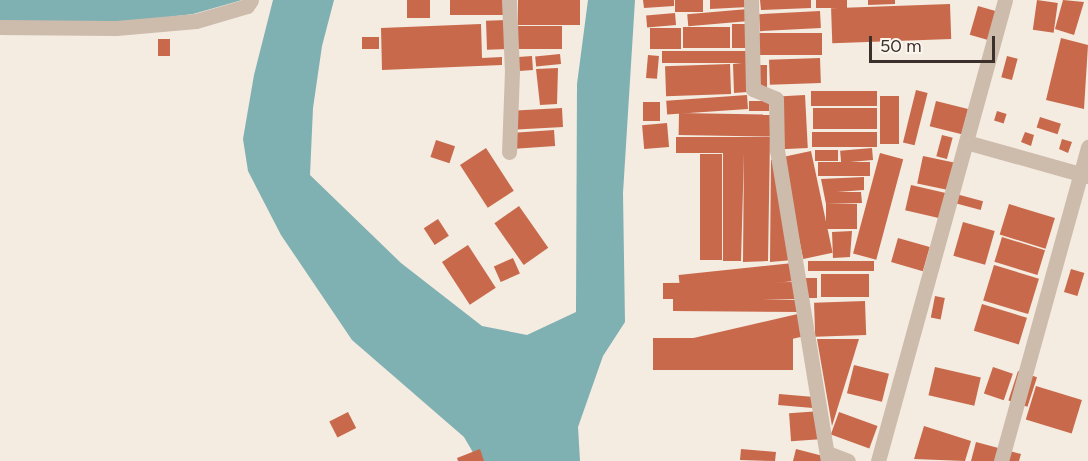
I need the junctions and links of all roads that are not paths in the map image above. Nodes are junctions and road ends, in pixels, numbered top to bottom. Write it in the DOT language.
graph roads {
  1 [pos="251,0"];
  2 [pos="509,0"];
  3 [pos="751,0"];
  4 [pos="1005,0"];
  5 [pos="0,27"];
  6 [pos="966,142"];
  7 [pos="1088,147"];
  8 [pos="509,152"];
  9 [pos="1084,175"];
  10 [pos="829,457"];
  11 [pos="848,461"];
  12 [pos="878,461"];
  13 [pos="1001,461"];
  1 -- 5 [label="street"];
  2 -- 8 [label="street"];
  3 -- 10 [label="street"];
  4 -- 6 [label="street"];
  6 -- 9 [label="street"];
  6 -- 12 [label="street"];
  7 -- 9 [label="street"];
  9 -- 13 [label="street"];
  10 -- 11 [label="street"];
}
